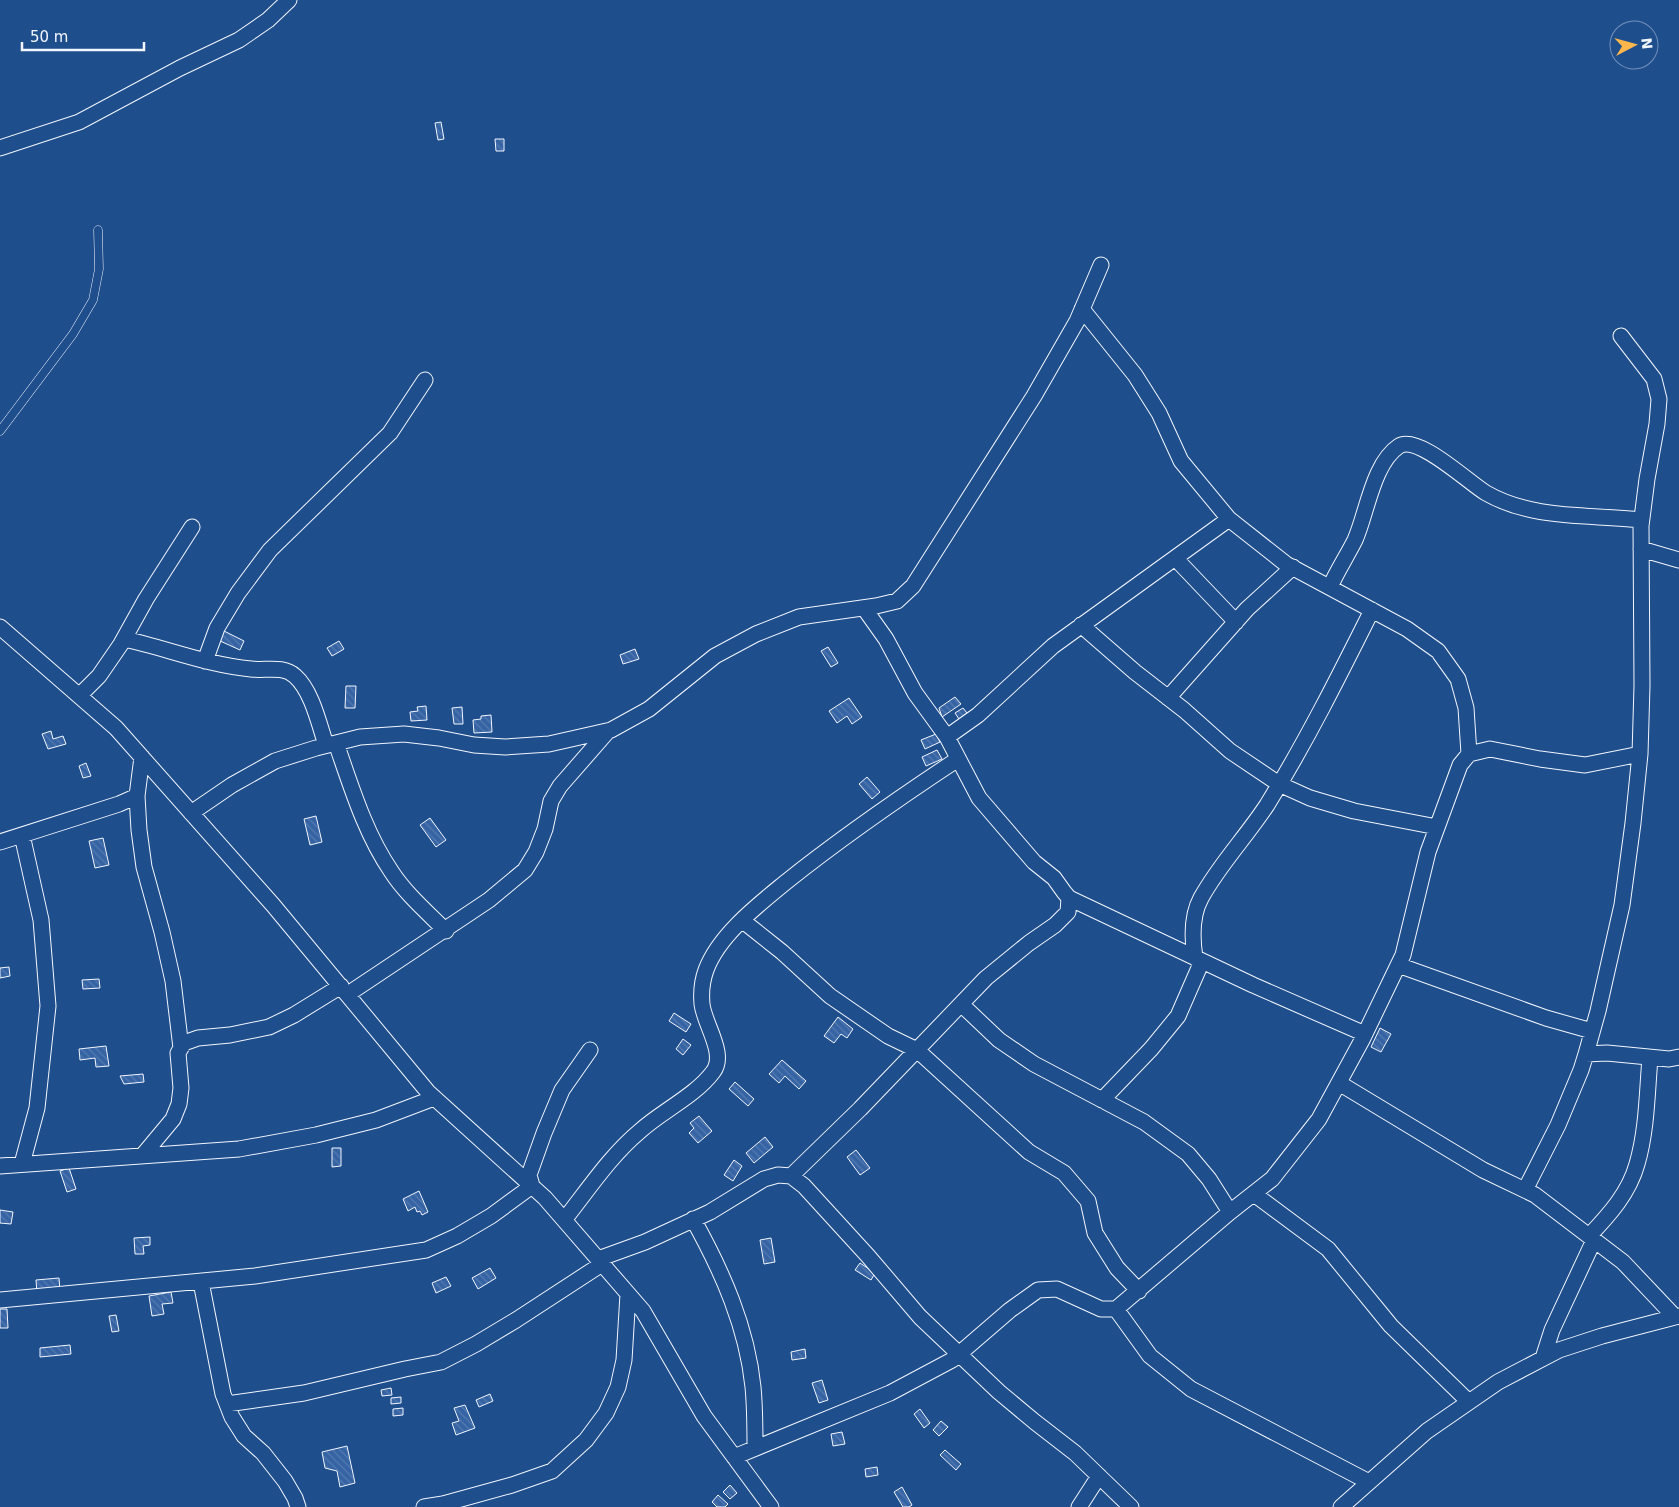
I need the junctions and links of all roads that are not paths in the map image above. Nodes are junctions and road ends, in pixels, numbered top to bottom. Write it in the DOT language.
graph roads {
  1 [pos="289,0"];
  2 [pos="0,148"];
  3 [pos="98,230"];
  4 [pos="1101,265"];
  5 [pos="1082,309"];
  6 [pos="1621,336"];
  7 [pos="424,380"];
  8 [pos="0,431"];
  9 [pos="1229,519"];
  10 [pos="1641,520"];
  11 [pos="192,528"];
  12 [pos="1641,549"];
  13 [pos="1176,559"];
  14 [pos="1679,560"];
  15 [pos="1293,568"];
  16 [pos="1330,587"];
  17 [pos="864,608"];
  18 [pos="1372,610"];
  19 [pos="1236,622"];
  20 [pos="1081,625"];
  21 [pos="0,627"];
  22 [pos="124,639"];
  23 [pos="205,660"];
  24 [pos="79,696"];
  25 [pos="1168,698"];
  26 [pos="608,731"];
  27 [pos="947,737"];
  28 [pos="331,744"];
  29 [pos="1469,754"];
  30 [pos="1640,754"];
  31 [pos="142,758"];
  32 [pos="958,759"];
  33 [pos="1279,784"];
  34 [pos="137,796"];
  35 [pos="191,813"];
  36 [pos="1437,827"];
  37 [pos="22,835"];
  38 [pos="0,842"];
  39 [pos="1069,898"];
  40 [pos="743,921"];
  41 [pos="446,931"];
  42 [pos="1199,960"];
  43 [pos="1398,965"];
  44 [pos="345,990"];
  45 [pos="961,1004"];
  46 [pos="1592,1031"];
  47 [pos="1365,1034"];
  48 [pos="181,1048"];
  49 [pos="590,1050"];
  50 [pos="917,1050"];
  51 [pos="1586,1054"];
  52 [pos="1679,1057"];
  53 [pos="1650,1058"];
  54 [pos="1339,1082"];
  55 [pos="434,1098"];
  56 [pos="1102,1100"];
  57 [pos="143,1155"];
  58 [pos="22,1164"];
  59 [pos="0,1166"];
  60 [pos="791,1176"];
  61 [pos="532,1186"];
  62 [pos="1525,1190"];
  63 [pos="1254,1194"];
  64 [pos="1230,1212"];
  65 [pos="564,1220"];
  66 [pos="693,1220"];
  67 [pos="1592,1238"];
  68 [pos="600,1261"];
  69 [pos="201,1282"];
  70 [pos="1139,1291"];
  71 [pos="628,1294"];
  72 [pos="0,1300"];
  73 [pos="1116,1309"];
  74 [pos="1676,1320"];
  75 [pos="958,1354"];
  76 [pos="1543,1358"];
  77 [pos="1470,1402"];
  78 [pos="227,1404"];
  79 [pos="755,1448"];
  80 [pos="734,1457"];
  81 [pos="1100,1476"];
  82 [pos="1369,1482"];
  83 [pos="298,1507"];
  84 [pos="424,1507"];
  85 [pos="771,1507"];
  86 [pos="1079,1507"];
  87 [pos="1131,1507"];
  88 [pos="1341,1507"];
  1 -- 2 [label="street"];
  3 -- 8 [label="lane"];
  4 -- 5 [label="street"];
  5 -- 9 [label="street"];
  5 -- 17 [label="street"];
  6 -- 10 [label="street"];
  7 -- 23 [label="street"];
  9 -- 13 [label="street"];
  9 -- 15 [label="street"];
  10 -- 12 [label="street"];
  10 -- 16 [label="street"];
  11 -- 22 [label="street"];
  12 -- 14 [label="street"];
  12 -- 30 [label="street"];
  13 -- 19 [label="street"];
  13 -- 20 [label="street"];
  15 -- 16 [label="street"];
  15 -- 19 [label="street"];
  16 -- 18 [label="street"];
  17 -- 26 [label="street"];
  17 -- 27 [label="street"];
  18 -- 29 [label="street"];
  18 -- 33 [label="street"];
  19 -- 25 [label="street"];
  20 -- 25 [label="street"];
  20 -- 27 [label="street"];
  21 -- 24 [label="street"];
  22 -- 23 [label="street"];
  22 -- 24 [label="street"];
  23 -- 28 [label="street"];
  24 -- 31 [label="street"];
  25 -- 33 [label="street"];
  26 -- 28 [label="street"];
  26 -- 41 [label="street"];
  27 -- 32 [label="street"];
  28 -- 35 [label="street"];
  28 -- 41 [label="street"];
  29 -- 30 [label="street"];
  29 -- 36 [label="street"];
  30 -- 46 [label="street"];
  31 -- 34 [label="street"];
  31 -- 35 [label="street"];
  32 -- 39 [label="street"];
  32 -- 40 [label="street"];
  33 -- 36 [label="street"];
  33 -- 42 [label="street"];
  34 -- 37 [label="street"];
  34 -- 48 [label="street"];
  35 -- 44 [label="street"];
  36 -- 43 [label="street"];
  37 -- 38 [label="street"];
  37 -- 58 [label="street"];
  39 -- 42 [label="street"];
  39 -- 45 [label="street"];
  40 -- 50 [label="street"];
  40 -- 65 [label="street"];
  41 -- 44 [label="street"];
  42 -- 47 [label="street"];
  42 -- 56 [label="street"];
  43 -- 46 [label="street"];
  43 -- 47 [label="street"];
  44 -- 48 [label="street"];
  44 -- 55 [label="street"];
  45 -- 50 [label="street"];
  45 -- 56 [label="street"];
  46 -- 51 [label="street"];
  47 -- 54 [label="street"];
  48 -- 57 [label="street"];
  49 -- 61 [label="street"];
  50 -- 60 [label="street"];
  50 -- 70 [label="street"];
  51 -- 53 [label="street"];
  51 -- 62 [label="street"];
  52 -- 53 [label="street"];
  53 -- 67 [label="street"];
  54 -- 62 [label="street"];
  54 -- 63 [label="street"];
  55 -- 57 [label="street"];
  55 -- 61 [label="street"];
  56 -- 64 [label="street"];
  57 -- 58 [label="street"];
  58 -- 59 [label="street"];
  60 -- 66 [label="street"];
  60 -- 75 [label="street"];
  61 -- 65 [label="street"];
  61 -- 69 [label="street"];
  62 -- 67 [label="street"];
  63 -- 64 [label="street"];
  63 -- 77 [label="street"];
  64 -- 70 [label="street"];
  65 -- 68 [label="street"];
  66 -- 68 [label="street"];
  66 -- 79 [label="street"];
  67 -- 74 [label="street"];
  67 -- 76 [label="street"];
  68 -- 71 [label="street"];
  68 -- 78 [label="street"];
  69 -- 72 [label="street"];
  69 -- 78 [label="street"];
  70 -- 73 [label="street"];
  71 -- 80 [label="street"];
  71 -- 84 [label="street"];
  73 -- 75 [label="street"];
  73 -- 82 [label="street"];
  74 -- 76 [label="street"];
  75 -- 79 [label="street"];
  75 -- 81 [label="street"];
  76 -- 77 [label="street"];
  77 -- 82 [label="street"];
  78 -- 83 [label="street"];
  79 -- 80 [label="street"];
  80 -- 85 [label="street"];
  81 -- 86 [label="street"];
  81 -- 87 [label="street"];
  82 -- 88 [label="street"];
}
